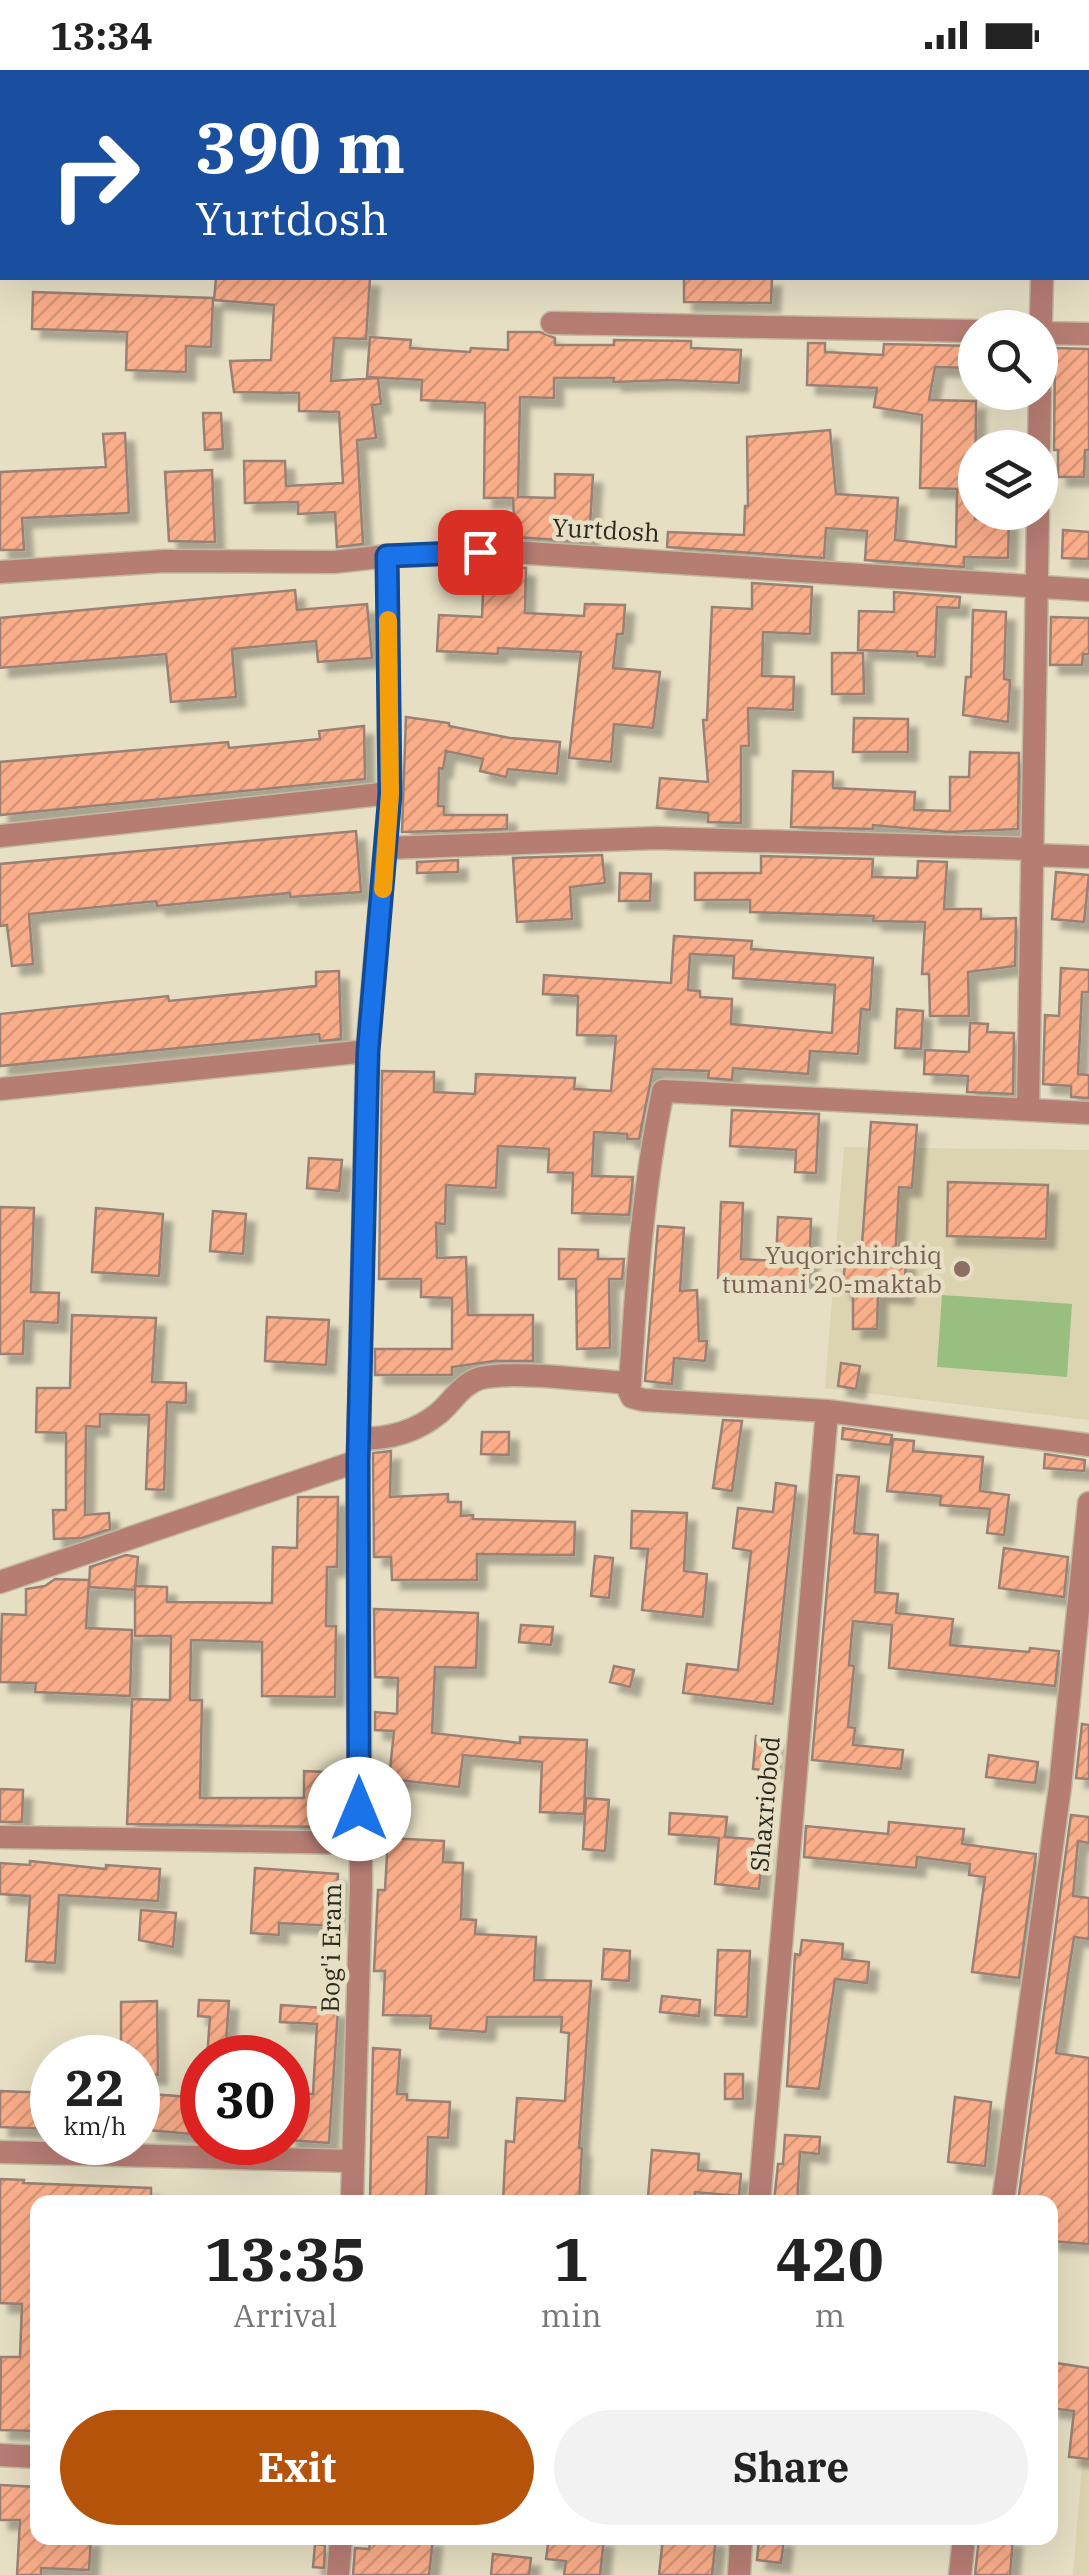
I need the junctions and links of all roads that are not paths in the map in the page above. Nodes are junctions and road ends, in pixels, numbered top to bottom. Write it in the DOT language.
graph roads {
  1 [pos="1042,280"];
  2 [pos="1041,310"];
  3 [pos="552,323"];
  4 [pos="958,332"];
  5 [pos="1058,333"];
  6 [pos="1089,334"];
  7 [pos="1038,530"];
  8 [pos="387,556"];
  9 [pos="0,572"];
  10 [pos="1037,588"];
  11 [pos="1089,590"];
  12 [pos="390,794"];
  13 [pos="0,836"];
  14 [pos="387,848"];
  15 [pos="1033,852"];
  16 [pos="1089,857"];
  17 [pos="368,1051"];
  18 [pos="0,1089"];
  19 [pos="1028,1109"];
  20 [pos="1089,1113"];
  21 [pos="630,1382"];
  22 [pos="828,1411"];
  23 [pos="1089,1446"];
  24 [pos="358,1450"];
  25 [pos="1089,1503"];
  26 [pos="0,1582"];
  27 [pos="0,1837"];
  28 [pos="359,1842"];
  29 [pos="0,2152"];
  30 [pos="353,2161"];
  31 [pos="352,2195"];
  32 [pos="760,2195"];
  33 [pos="1004,2195"];
  34 [pos="0,2455"];
  35 [pos="30,2456"];
  36 [pos="340,2545"];
  37 [pos="740,2545"];
  38 [pos="963,2545"];
  39 [pos="338,2575"];
  40 [pos="738,2575"];
  41 [pos="960,2575"];
  1 -- 2 [label="street"];
  3 -- 4 [label="street"];
  5 -- 6 [label="street"];
  7 -- 10 [label="street"];
  8 -- 9 [label="street, Yurtdosh"];
  8 -- 10 [label="street, Yurtdosh"];
  8 -- 12 [label="street, Bog'i Eram"];
  10 -- 11 [label="street, Yurtdosh"];
  10 -- 15 [label="street"];
  12 -- 13 [label="street"];
  12 -- 14 [label="street, Bog'i Eram"];
  14 -- 15 [label="street"];
  14 -- 17 [label="street, Bog'i Eram"];
  15 -- 16 [label="street"];
  15 -- 19 [label="street"];
  17 -- 18 [label="street"];
  17 -- 24 [label="street, Bog'i Eram"];
  19 -- 20 [label="street"];
  19 -- 21 [label="street"];
  21 -- 22 [label="street"];
  21 -- 24 [label="street"];
  22 -- 23 [label="street"];
  22 -- 32 [label="street, Shaxriobod"];
  24 -- 26 [label="street"];
  24 -- 28 [label="street, Bog'i Eram"];
  25 -- 33 [label="street"];
  27 -- 28 [label="street"];
  28 -- 30 [label="street, Bog'i Eram"];
  29 -- 30 [label="street"];
  30 -- 31 [label="street, Bog'i Eram"];
  34 -- 35 [label="street"];
  36 -- 39 [label="street"];
  37 -- 40 [label="street"];
  38 -- 41 [label="street"];
}
